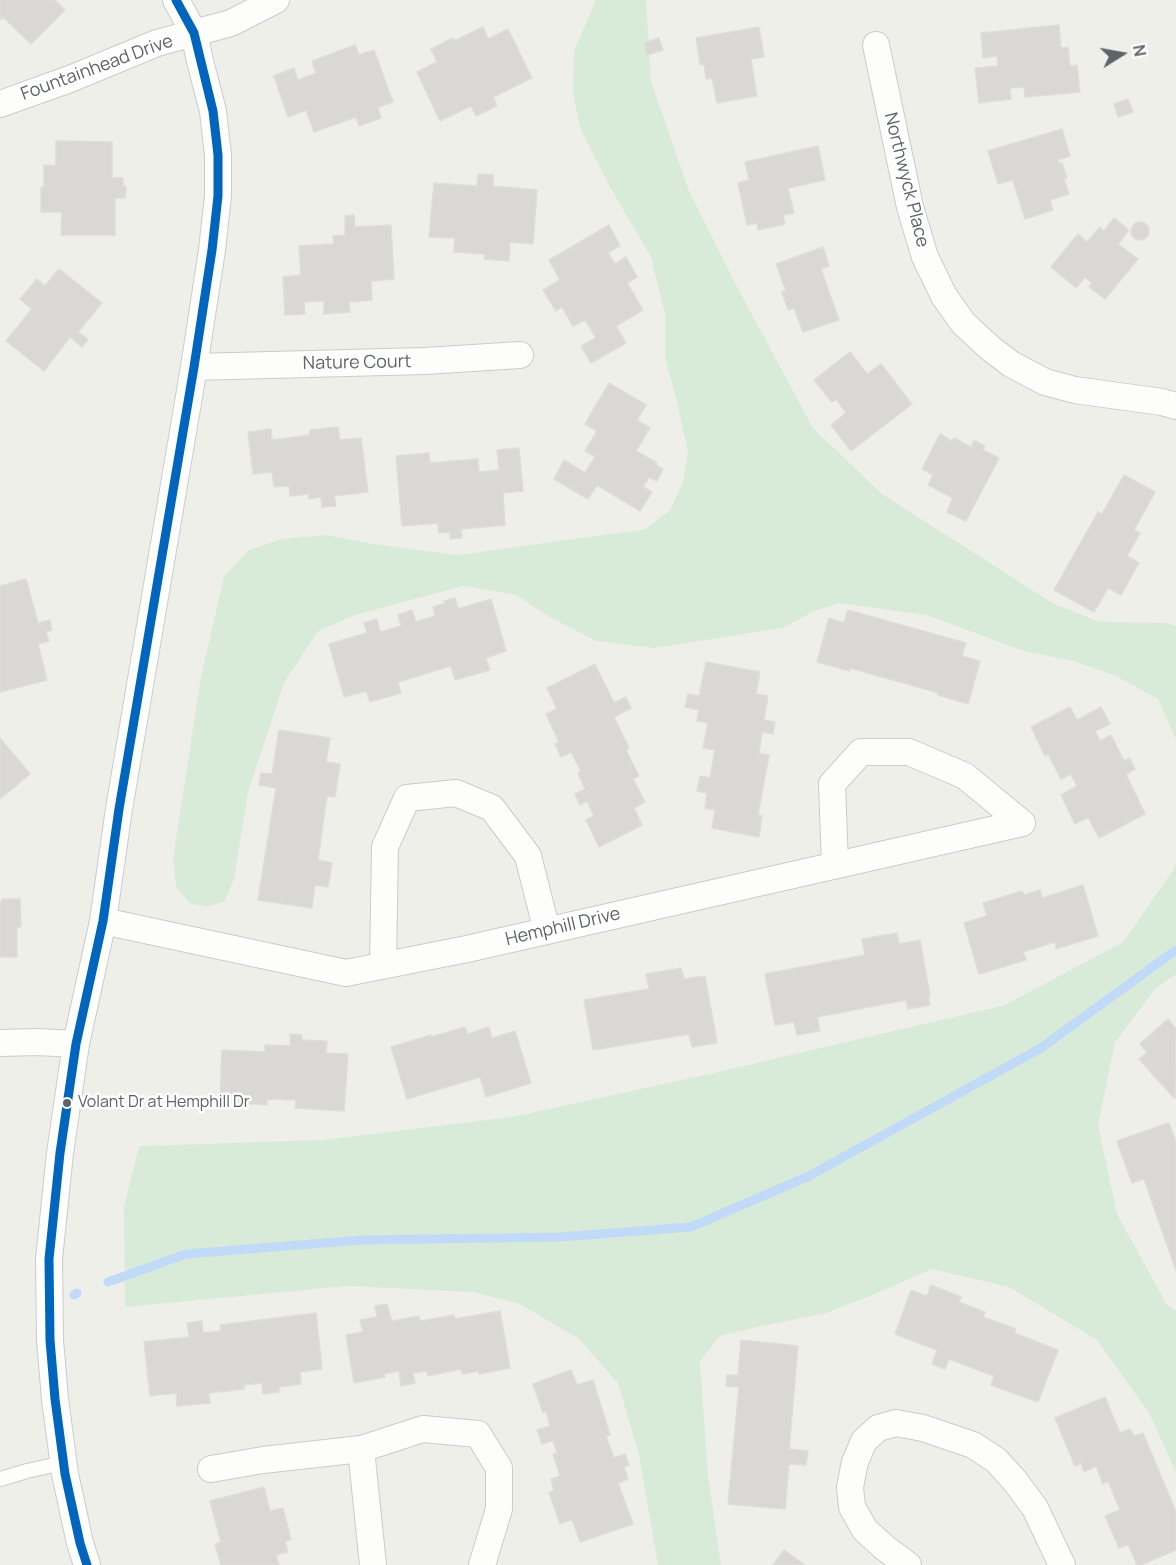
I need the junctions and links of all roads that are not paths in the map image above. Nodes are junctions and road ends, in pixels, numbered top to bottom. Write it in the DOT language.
graph roads {
  1 [pos="176,0"];
  2 [pos="276,0"];
  3 [pos="194,33"];
  4 [pos="876,45"];
  5 [pos="0,104"];
  6 [pos="520,355"];
  7 [pos="194,367"];
  8 [pos="1176,406"];
  9 [pos="835,865"];
  10 [pos="103,921"];
  11 [pos="547,931"];
  12 [pos="383,965"];
  13 [pos="0,1043"];
  14 [pos="76,1044"];
  15 [pos="361,1449"];
  16 [pos="63,1463"];
  17 [pos="211,1469"];
  18 [pos="0,1479"];
  19 [pos="87,1565"];
  20 [pos="374,1565"];
  21 [pos="482,1565"];
  22 [pos="908,1565"];
  23 [pos="1062,1565"];
  1 -- 3 [label="street"];
  2 -- 3 [label="street, Fountainhead Drive"];
  3 -- 5 [label="street, Fountainhead Drive"];
  3 -- 7 [label="street"];
  4 -- 8 [label="street, Northwyck Place"];
  6 -- 7 [label="street, Nature Court"];
  7 -- 10 [label="street"];
  9 -- 9 [label="street, Hemphill Drive"];
  9 -- 11 [label="street, Hemphill Drive"];
  10 -- 12 [label="street, Hemphill Drive"];
  10 -- 14 [label="street"];
  11 -- 12 [label="street, Hemphill Drive"];
  11 -- 12 [label="street"];
  13 -- 14 [label="street"];
  14 -- 16 [label="street"];
  15 -- 17 [label="street"];
  15 -- 20 [label="street"];
  15 -- 21 [label="street"];
  16 -- 18 [label="lane"];
  16 -- 19 [label="street"];
  22 -- 23 [label="street"];
}
